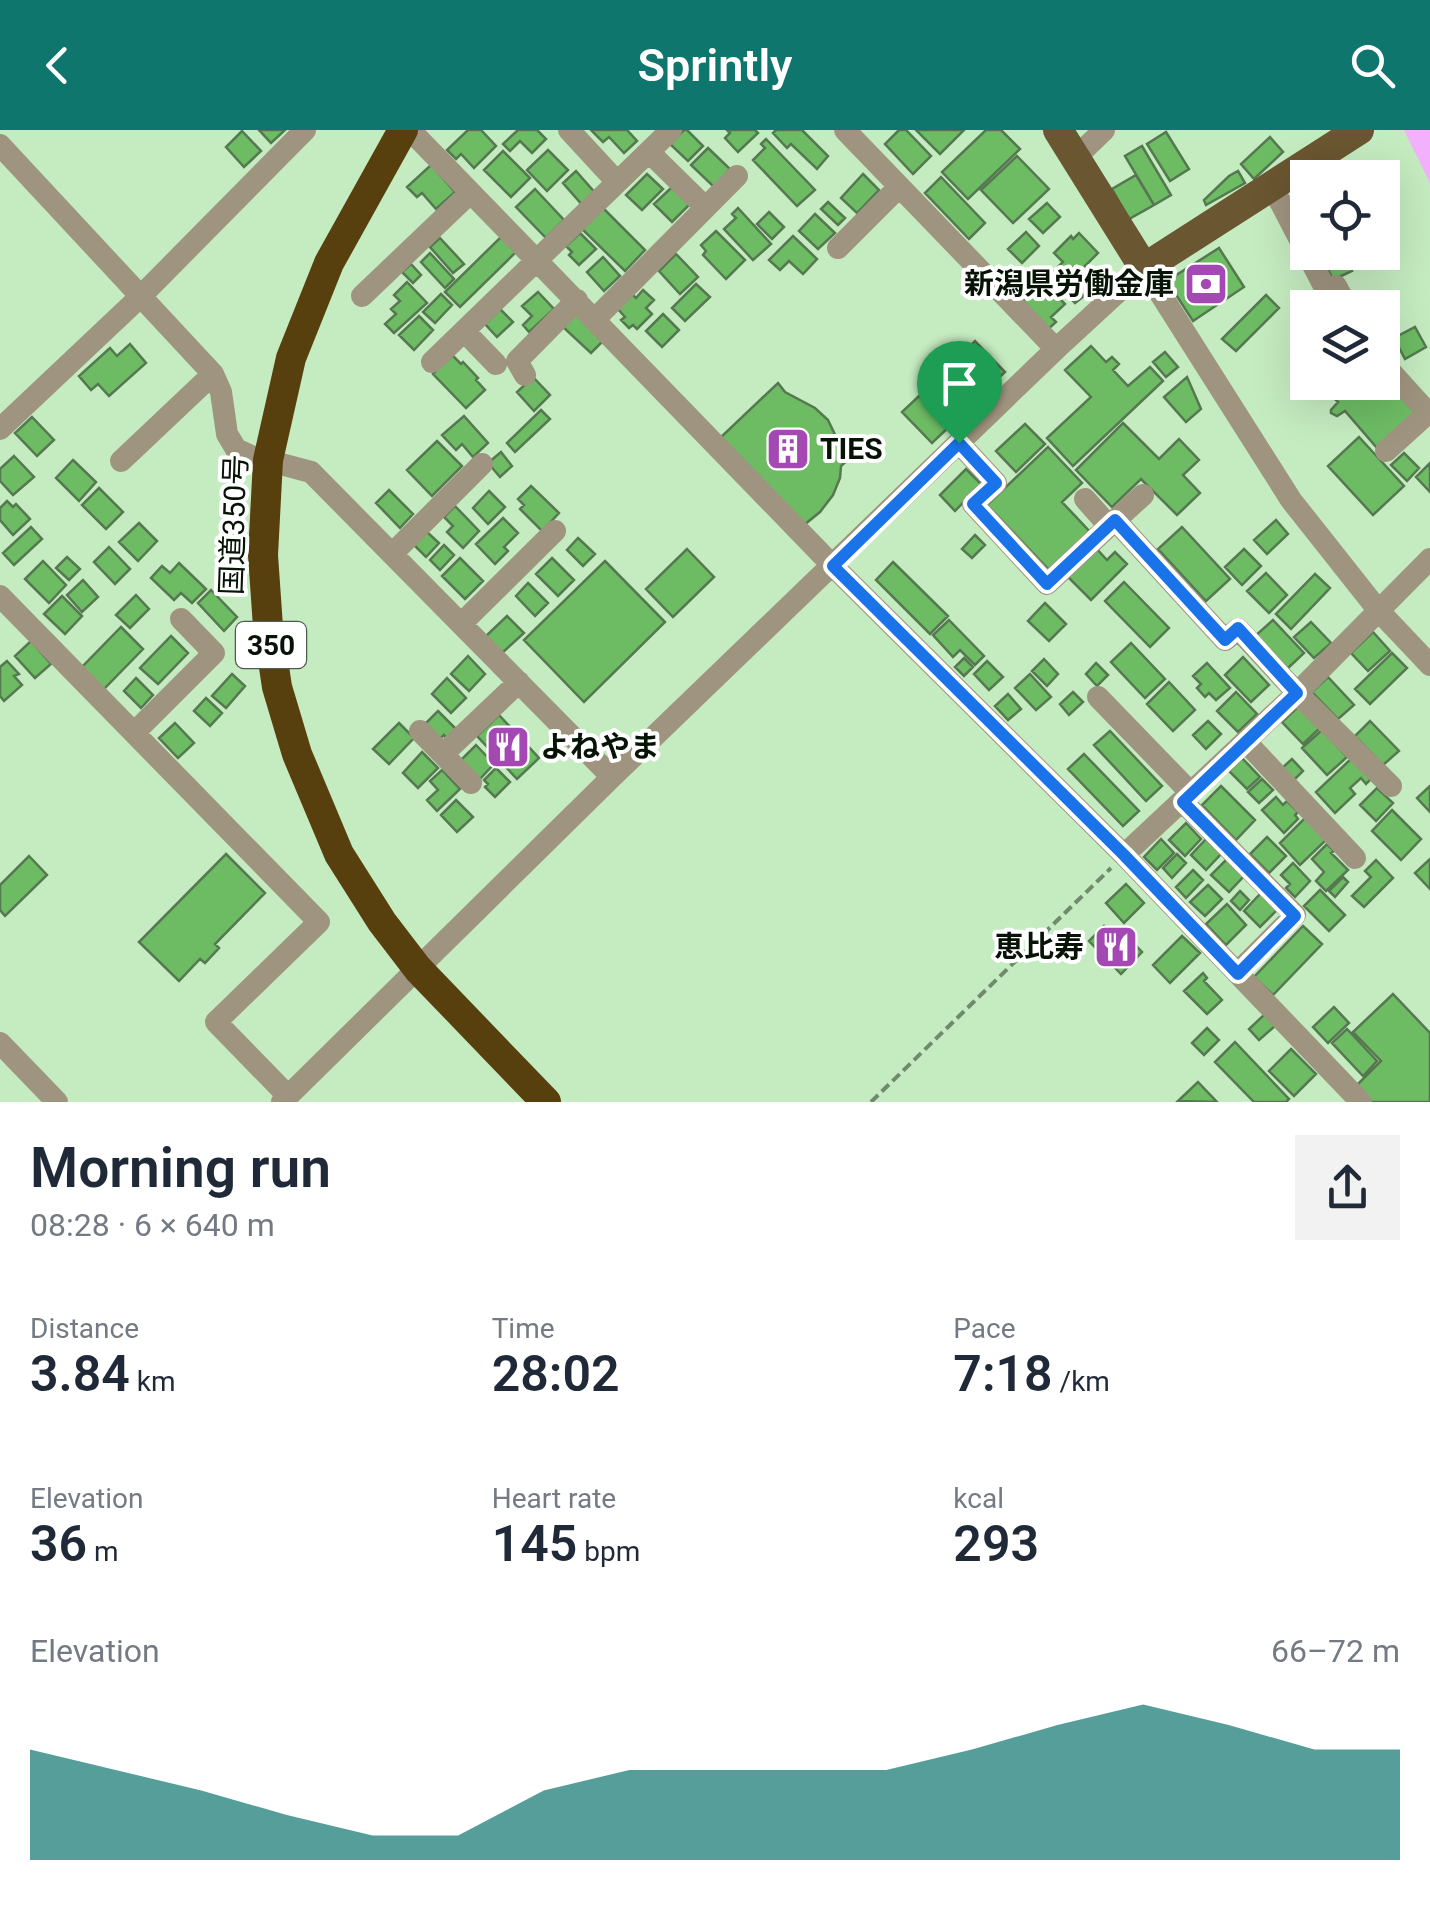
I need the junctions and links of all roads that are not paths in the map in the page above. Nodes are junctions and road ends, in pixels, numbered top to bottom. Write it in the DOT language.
graph roads {
  1 [pos="306,130"];
  2 [pos="406,130"];
  3 [pos="568,130"];
  4 [pos="671,130"];
  5 [pos="845,130"];
  6 [pos="1058,130"];
  7 [pos="1104,130"];
  8 [pos="1360,130"];
  9 [pos="0,146"];
  10 [pos="648,152"];
  11 [pos="1075,158"];
  12 [pos="737,176"];
  13 [pos="617,182"];
  14 [pos="1272,186"];
  15 [pos="900,187"];
  16 [pos="470,193"];
  17 [pos="706,207"];
  18 [pos="838,248"];
  19 [pos="538,260"];
  20 [pos="1144,268"];
  21 [pos="1326,290"];
  22 [pos="140,296"];
  23 [pos="362,296"];
  24 [pos="576,300"];
  25 [pos="594,319"];
  26 [pos="464,331"];
  27 [pos="1056,349"];
  28 [pos="432,362"];
  29 [pos="496,364"];
  30 [pos="213,374"];
  31 [pos="525,374"];
  32 [pos="1400,382"];
  33 [pos="0,429"];
  34 [pos="1423,432"];
  35 [pos="959,443"];
  36 [pos="1386,451"];
  37 [pos="268,460"];
  38 [pos="122,462"];
  39 [pos="482,464"];
  40 [pos="1143,494"];
  41 [pos="1084,499"];
  42 [pos="1112,523"];
  43 [pos="554,531"];
  44 [pos="392,553"];
  45 [pos="1430,559"];
  46 [pos="833,566"];
  47 [pos="0,596"];
  48 [pos="1378,610"];
  49 [pos="181,619"];
  50 [pos="462,623"];
  51 [pos="1430,665"];
  52 [pos="519,682"];
  53 [pos="1297,693"];
  54 [pos="1098,697"];
  55 [pos="420,730"];
  56 [pos="134,732"];
  57 [pos="1246,742"];
  58 [pos="443,754"];
  59 [pos="612,777"];
  60 [pos="471,783"];
  61 [pos="1391,786"];
  62 [pos="1187,797"];
  63 [pos="1124,855"];
  64 [pos="1355,858"];
  65 [pos="418,969"];
  66 [pos="1238,974"];
  67 [pos="0,1043"];
  68 [pos="285,1099"];
  69 [pos="57,1102"];
  70 [pos="546,1102"];
  71 [pos="1361,1102"];
  1 -- 22 [label="street"];
  2 -- 16 [label="street"];
  2 -- 37 [label="highway, 国道350号 / 350"];
  3 -- 13 [label="street"];
  4 -- 10 [label="street"];
  5 -- 15 [label="street"];
  6 -- 11 [label="main road"];
  7 -- 11 [label="street"];
  8 -- 14 [label="main road"];
  9 -- 22 [label="street"];
  10 -- 13 [label="street"];
  10 -- 17 [label="street"];
  11 -- 20 [label="main road"];
  12 -- 17 [label="street"];
  13 -- 19 [label="street"];
  14 -- 20 [label="main road"];
  14 -- 21 [label="street"];
  15 -- 18 [label="street"];
  15 -- 27 [label="street"];
  16 -- 19 [label="street"];
  16 -- 23 [label="street"];
  17 -- 25 [label="street"];
  19 -- 24 [label="street"];
  19 -- 26 [label="street"];
  20 -- 27 [label="street"];
  20 -- 48 [label="street"];
  22 -- 30 [label="street"];
  22 -- 33 [label="street"];
  24 -- 25 [label="street"];
  24 -- 31 [label="street"];
  25 -- 46 [label="street"];
  26 -- 28 [label="street"];
  26 -- 29 [label="street"];
  27 -- 35 [label="street"];
  30 -- 37 [label="street"];
  30 -- 38 [label="street"];
  32 -- 34 [label="street"];
  34 -- 36 [label="street"];
  35 -- 42 [label="street"];
  35 -- 46 [label="street"];
  37 -- 44 [label="street"];
  37 -- 65 [label="highway, 国道350号 / 350"];
  39 -- 44 [label="street"];
  40 -- 42 [label="street"];
  41 -- 42 [label="street"];
  42 -- 53 [label="street"];
  43 -- 50 [label="street"];
  44 -- 50 [label="street"];
  45 -- 48 [label="street"];
  46 -- 59 [label="street"];
  46 -- 63 [label="street"];
  47 -- 56 [label="street"];
  48 -- 51 [label="street"];
  48 -- 53 [label="street"];
  49 -- 56 [label="street"];
  50 -- 52 [label="street"];
  52 -- 58 [label="street"];
  52 -- 59 [label="street"];
  53 -- 57 [label="street"];
  53 -- 61 [label="street"];
  54 -- 62 [label="street"];
  55 -- 58 [label="street"];
  56 -- 68 [label="street"];
  57 -- 62 [label="street"];
  57 -- 64 [label="street"];
  58 -- 60 [label="street"];
  59 -- 65 [label="street"];
  62 -- 63 [label="street"];
  62 -- 66 [label="street"];
  63 -- 66 [label="street"];
  65 -- 68 [label="street"];
  65 -- 70 [label="highway, 国道350号 / 350"];
  66 -- 71 [label="street"];
  67 -- 69 [label="street"];
}
